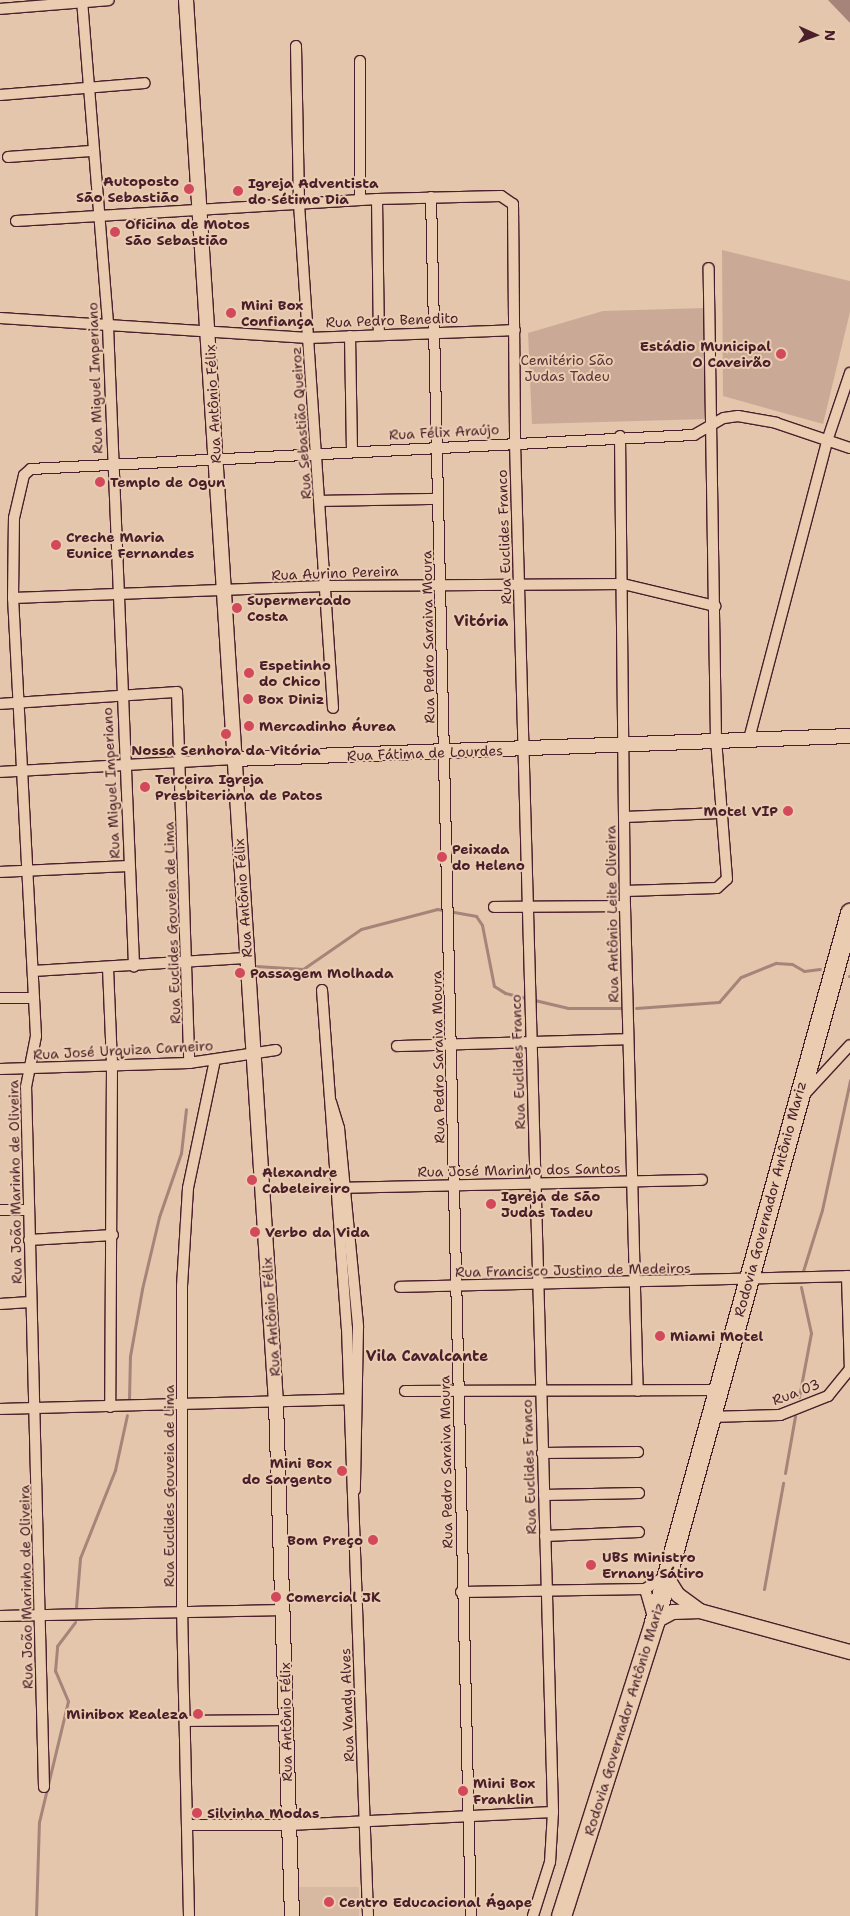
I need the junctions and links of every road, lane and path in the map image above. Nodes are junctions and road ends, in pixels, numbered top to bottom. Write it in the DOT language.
graph roads {
  1 [pos="109,0"];
  2 [pos="186,0"];
  3 [pos="82,1"];
  4 [pos="0,8"];
  5 [pos="296,46"];
  6 [pos="360,61"];
  7 [pos="145,83"];
  8 [pos="88,87"];
  9 [pos="0,95"];
  10 [pos="91,151"];
  11 [pos="8,157"];
  12 [pos="431,198"];
  13 [pos="377,199"];
  14 [pos="360,200"];
  15 [pos="299,204"];
  16 [pos="202,210"];
  17 [pos="98,215"];
  18 [pos="16,221"];
  19 [pos="709,268"];
  20 [pos="0,318"];
  21 [pos="108,326"];
  22 [pos="515,330"];
  23 [pos="432,332"];
  24 [pos="209,333"];
  25 [pos="379,334"];
  26 [pos="350,336"];
  27 [pos="308,338"];
  28 [pos="850,373"];
  29 [pos="712,427"];
  30 [pos="620,436"];
  31 [pos="515,442"];
  32 [pos="827,442"];
  33 [pos="437,446"];
  34 [pos="850,448"];
  35 [pos="352,450"];
  36 [pos="316,453"];
  37 [pos="216,462"];
  38 [pos="112,465"];
  39 [pos="31,469"];
  40 [pos="438,499"];
  41 [pos="321,501"];
  42 [pos="441,584"];
  43 [pos="520,584"];
  44 [pos="623,584"];
  45 [pos="326,586"];
  46 [pos="224,591"];
  47 [pos="117,596"];
  48 [pos="13,598"];
  49 [pos="715,606"];
  50 [pos="121,694"];
  51 [pos="19,703"];
  52 [pos="0,704"];
  53 [pos="333,708"];
  54 [pos="850,736"];
  55 [pos="749,739"];
  56 [pos="716,740"];
  57 [pos="623,744"];
  58 [pos="525,750"];
  59 [pos="444,753"];
  60 [pos="234,759"];
  61 [pos="181,763"];
  62 [pos="124,764"];
  63 [pos="23,770"];
  64 [pos="0,772"];
  65 [pos="719,814"];
  66 [pos="625,817"];
  67 [pos="129,866"];
  68 [pos="0,872"];
  69 [pos="27,872"];
  70 [pos="625,891"];
  71 [pos="625,906"];
  72 [pos="494,907"];
  73 [pos="528,908"];
  74 [pos="850,913"];
  75 [pos="246,958"];
  76 [pos="188,964"];
  77 [pos="134,966"];
  78 [pos="108,968"];
  79 [pos="33,971"];
  80 [pos="322,990"];
  81 [pos="0,998"];
  82 [pos="34,998"];
  83 [pos="628,1039"];
  84 [pos="532,1041"];
  85 [pos="452,1044"];
  86 [pos="850,1045"];
  87 [pos="397,1046"];
  88 [pos="276,1050"];
  89 [pos="253,1052"];
  90 [pos="215,1060"];
  91 [pos="189,1063"];
  92 [pos="112,1065"];
  93 [pos="32,1067"];
  94 [pos="0,1070"];
  95 [pos="795,1104"];
  96 [pos="702,1180"];
  97 [pos="632,1181"];
  98 [pos="535,1185"];
  99 [pos="455,1186"];
  100 [pos="341,1188"];
  101 [pos="0,1210"];
  102 [pos="28,1210"];
  103 [pos="113,1235"];
  104 [pos="29,1240"];
  105 [pos="848,1276"];
  106 [pos="747,1280"];
  107 [pos="635,1282"];
  108 [pos="536,1285"];
  109 [pos="457,1286"];
  110 [pos="400,1287"];
  111 [pos="30,1302"];
  112 [pos="0,1304"];
  113 [pos="358,1327"];
  114 [pos="347,1328"];
  115 [pos="850,1369"];
  116 [pos="717,1390"];
  117 [pos="405,1391"];
  118 [pos="638,1391"];
  119 [pos="458,1392"];
  120 [pos="540,1392"];
  121 [pos="355,1399"];
  122 [pos="276,1402"];
  123 [pos="183,1406"];
  124 [pos="35,1407"];
  125 [pos="110,1407"];
  126 [pos="0,1409"];
  127 [pos="709,1418"];
  128 [pos="638,1452"];
  129 [pos="542,1453"];
  130 [pos="638,1493"];
  131 [pos="544,1495"];
  132 [pos="639,1532"];
  133 [pos="546,1536"];
  134 [pos="666,1576"];
  135 [pos="645,1589"];
  136 [pos="547,1591"];
  137 [pos="461,1592"];
  138 [pos="673,1603"];
  139 [pos="284,1610"];
  140 [pos="182,1612"];
  141 [pos="40,1615"];
  142 [pos="0,1616"];
  143 [pos="654,1622"];
  144 [pos="850,1652"];
  145 [pos="285,1720"];
  146 [pos="185,1721"];
  147 [pos="44,1786"];
  148 [pos="552,1812"];
  149 [pos="468,1814"];
  150 [pos="364,1819"];
  151 [pos="187,1825"];
  152 [pos="289,1825"];
  153 [pos="189,1916"];
  154 [pos="292,1916"];
  155 [pos="368,1916"];
  156 [pos="471,1916"];
  157 [pos="533,1916"];
  158 [pos="561,1916"];
  1 -- 3 [label="street"];
  2 -- 16 [label="main road, Rua Antônio Félix"];
  3 -- 4 [label="street"];
  3 -- 8 [label="street, Rua Miguel Imperiano"];
  5 -- 15 [label="street, Rua Sebastião Queiroz"];
  6 -- 14 [label="street"];
  7 -- 8 [label="street"];
  8 -- 9 [label="street"];
  8 -- 10 [label="street, Rua Miguel Imperiano"];
  10 -- 11 [label="street"];
  10 -- 17 [label="street, Rua Miguel Imperiano"];
  12 -- 13 [label="street"];
  12 -- 22 [label="street, Rua Euclides Franco"];
  12 -- 23 [label="street, Rua Pedro Saraiva Moura"];
  13 -- 14 [label="street"];
  13 -- 25 [label="street"];
  14 -- 15 [label="street"];
  15 -- 16 [label="street"];
  15 -- 27 [label="street, Rua Sebastião Queiroz"];
  16 -- 17 [label="street"];
  16 -- 24 [label="main road, Rua Antônio Félix"];
  17 -- 18 [label="street"];
  17 -- 21 [label="street, Rua Miguel Imperiano"];
  19 -- 29 [label="street"];
  20 -- 21 [label="street, Rua Pedro Benedito"];
  21 -- 24 [label="street, Rua Pedro Benedito"];
  21 -- 38 [label="street, Rua Miguel Imperiano"];
  22 -- 23 [label="street, Rua Pedro Benedito"];
  22 -- 31 [label="street, Rua Euclides Franco"];
  23 -- 25 [label="street, Rua Pedro Benedito"];
  23 -- 33 [label="street, Rua Pedro Saraiva Moura"];
  24 -- 27 [label="street, Rua Pedro Benedito"];
  24 -- 37 [label="main road, Rua Antônio Félix"];
  25 -- 26 [label="street, Rua Pedro Benedito"];
  26 -- 27 [label="street, Rua Pedro Benedito"];
  26 -- 35 [label="street"];
  27 -- 36 [label="street, Rua Sebastião Queiroz"];
  28 -- 32 [label="street"];
  29 -- 30 [label="street, Rua Félix Araújo"];
  29 -- 32 [label="street, Rua Félix Araújo"];
  29 -- 49 [label="street"];
  30 -- 31 [label="street, Rua Félix Araújo"];
  30 -- 44 [label="street, Rua Antônio Leite Oliveira"];
  31 -- 33 [label="street, Rua Félix Araújo"];
  31 -- 43 [label="street, Rua Euclides Franco"];
  32 -- 34 [label="street, Rua Félix Araújo"];
  32 -- 55 [label="street"];
  33 -- 35 [label="street, Rua Félix Araújo"];
  33 -- 40 [label="street, Rua Pedro Saraiva Moura"];
  35 -- 36 [label="street, Rua Félix Araújo"];
  36 -- 37 [label="street, Rua Félix Araújo"];
  36 -- 41 [label="street, Rua Sebastião Queiroz"];
  37 -- 38 [label="street, Rua Félix Araújo"];
  37 -- 46 [label="main road, Rua Antônio Félix"];
  38 -- 39 [label="street, Rua Félix Araújo"];
  38 -- 47 [label="street, Rua Miguel Imperiano"];
  39 -- 48 [label="street, Rua João Marinho de Oliveira"];
  40 -- 41 [label="street"];
  40 -- 42 [label="street, Rua Pedro Saraiva Moura"];
  41 -- 45 [label="street, Rua Sebastião Queiroz"];
  42 -- 43 [label="street, Rua Aurino Pereira"];
  42 -- 45 [label="street, Rua Aurino Pereira"];
  42 -- 59 [label="street, Rua Pedro Saraiva Moura"];
  43 -- 44 [label="street, Rua Aurino Pereira"];
  43 -- 58 [label="street, Rua Euclides Franco"];
  44 -- 49 [label="street, Rua Aurino Pereira"];
  44 -- 57 [label="street, Rua Antônio Leite Oliveira"];
  45 -- 46 [label="street, Rua Aurino Pereira"];
  45 -- 53 [label="street, Rua Sebastião Queiroz"];
  46 -- 47 [label="street, Rua Aurino Pereira"];
  46 -- 60 [label="main road, Rua Antônio Félix"];
  47 -- 48 [label="street, Rua Aurino Pereira"];
  47 -- 50 [label="street, Rua Miguel Imperiano"];
  48 -- 51 [label="street, Rua João Marinho de Oliveira"];
  49 -- 56 [label="street"];
  50 -- 51 [label="street"];
  50 -- 61 [label="street, Rua Euclides Gouveia de Lima"];
  50 -- 62 [label="street, Rua Miguel Imperiano"];
  51 -- 52 [label="street"];
  51 -- 63 [label="street, Rua João Marinho de Oliveira"];
  54 -- 55 [label="main road, Rua Fátima de Lourdes"];
  55 -- 56 [label="main road, Rua Fátima de Lourdes"];
  56 -- 57 [label="main road, Rua Fátima de Lourdes"];
  56 -- 65 [label="street"];
  57 -- 58 [label="main road, Rua Fátima de Lourdes"];
  57 -- 66 [label="street, Rua Antônio Leite Oliveira"];
  58 -- 59 [label="main road, Rua Fátima de Lourdes"];
  58 -- 73 [label="street, Rua Euclides Franco"];
  59 -- 60 [label="main road, Rua Fátima de Lourdes"];
  59 -- 85 [label="street, Rua Pedro Saraiva Moura"];
  60 -- 61 [label="street, Rua Fátima de Lourdes"];
  60 -- 75 [label="main road, Rua Antônio Félix"];
  61 -- 62 [label="street, Rua Fátima de Lourdes"];
  61 -- 76 [label="street, Rua Euclides Gouveia de Lima"];
  62 -- 63 [label="street, Rua Fátima de Lourdes"];
  62 -- 67 [label="street, Rua Miguel Imperiano"];
  63 -- 64 [label="street, Rua Fátima de Lourdes"];
  63 -- 69 [label="street, Rua João Marinho de Oliveira"];
  65 -- 66 [label="street"];
  65 -- 70 [label="street"];
  66 -- 70 [label="street, Rua Antônio Leite Oliveira"];
  67 -- 69 [label="street"];
  67 -- 77 [label="street, Rua Miguel Imperiano"];
  68 -- 69 [label="street"];
  69 -- 79 [label="street, Rua João Marinho de Oliveira"];
  70 -- 71 [label="street, Rua Antônio Leite Oliveira"];
  71 -- 73 [label="street"];
  71 -- 83 [label="street, Rua Antônio Leite Oliveira"];
  72 -- 73 [label="street"];
  73 -- 84 [label="street, Rua Euclides Franco"];
  74 -- 95 [label="highway, Rodovia Governador Antônio Mariz"];
  75 -- 76 [label="street"];
  75 -- 89 [label="main road, Rua Antônio Félix"];
  76 -- 77 [label="street"];
  76 -- 91 [label="street, Rua Euclides Gouveia de Lima"];
  77 -- 78 [label="street"];
  78 -- 79 [label="street"];
  78 -- 92 [label="street"];
  79 -- 82 [label="street, Rua João Marinho de Oliveira"];
  80 -- 100 [label="street, Rua Vandy Alves"];
  81 -- 82 [label="street"];
  82 -- 93 [label="street, Rua João Marinho de Oliveira"];
  83 -- 84 [label="street"];
  83 -- 97 [label="street, Rua Antônio Leite Oliveira"];
  84 -- 85 [label="street"];
  84 -- 98 [label="street, Rua Euclides Franco"];
  85 -- 87 [label="street"];
  85 -- 99 [label="street, Rua Pedro Saraiva Moura"];
  86 -- 95 [label="street"];
  88 -- 89 [label="street, Rua José Urquiza Carneiro"];
  89 -- 90 [label="street, Rua José Urquiza Carneiro"];
  89 -- 122 [label="main road, Rua Antônio Félix"];
  90 -- 91 [label="street, Rua José Urquiza Carneiro"];
  90 -- 123 [label="street, Rua Euclides Gouveia de Lima"];
  91 -- 92 [label="street, Rua José Urquiza Carneiro"];
  92 -- 93 [label="street, Rua José Urquiza Carneiro"];
  92 -- 103 [label="street"];
  93 -- 94 [label="street, Rua José Urquiza Carneiro"];
  93 -- 102 [label="street, Rua João Marinho de Oliveira"];
  95 -- 106 [label="highway, Rodovia Governador Antônio Mariz"];
  96 -- 97 [label="street, Rua José Marinho dos Santos"];
  97 -- 98 [label="street, Rua José Marinho dos Santos"];
  97 -- 107 [label="street, Rua Antônio Leite Oliveira"];
  98 -- 99 [label="street, Rua José Marinho dos Santos"];
  98 -- 108 [label="street, Rua Euclides Franco"];
  99 -- 100 [label="street, Rua José Marinho dos Santos"];
  99 -- 109 [label="street, Rua Pedro Saraiva Moura"];
  100 -- 113 [label="street, Rua Vandy Alves"];
  100 -- 114 [label="street, Rua Vandy Alves"];
  101 -- 102 [label="street"];
  102 -- 104 [label="street, Rua João Marinho de Oliveira"];
  103 -- 104 [label="street"];
  103 -- 125 [label="street"];
  104 -- 111 [label="street, Rua João Marinho de Oliveira"];
  105 -- 106 [label="street, Rua Francisco Justino de Medeiros"];
  105 -- 115 [label="street"];
  106 -- 107 [label="street, Rua Francisco Justino de Medeiros"];
  106 -- 116 [label="highway, Rodovia Governador Antônio Mariz"];
  107 -- 108 [label="street, Rua Francisco Justino de Medeiros"];
  107 -- 118 [label="street, Rua Antônio Leite Oliveira"];
  108 -- 109 [label="street, Rua Francisco Justino de Medeiros"];
  108 -- 120 [label="street, Rua Euclides Franco"];
  109 -- 110 [label="street, Rua Francisco Justino de Medeiros"];
  109 -- 119 [label="street, Rua Pedro Saraiva Moura"];
  111 -- 112 [label="street"];
  111 -- 124 [label="street, Rua João Marinho de Oliveira"];
  113 -- 114 [label="street"];
  113 -- 121 [label="street, Rua Vandy Alves"];
  114 -- 121 [label="street, Rua Vandy Alves"];
  115 -- 127 [label="street, Rua 03"];
  116 -- 118 [label="street"];
  116 -- 127 [label="highway, Rodovia Governador Antônio Mariz"];
  117 -- 119 [label="street"];
  118 -- 120 [label="street"];
  119 -- 120 [label="street"];
  119 -- 137 [label="street, Rua Pedro Saraiva Moura"];
  120 -- 129 [label="street, Rua Euclides Franco"];
  121 -- 122 [label="street"];
  121 -- 150 [label="street, Rua Vandy Alves"];
  122 -- 123 [label="street"];
  122 -- 139 [label="main road, Rua Antônio Félix"];
  123 -- 125 [label="street"];
  123 -- 140 [label="street, Rua Euclides Gouveia de Lima"];
  124 -- 125 [label="street"];
  124 -- 126 [label="street"];
  124 -- 141 [label="street, Rua João Marinho de Oliveira"];
  127 -- 134 [label="highway, Rodovia Governador Antônio Mariz"];
  128 -- 129 [label="street"];
  129 -- 131 [label="street, Rua Euclides Franco"];
  130 -- 131 [label="street"];
  131 -- 133 [label="street, Rua Euclides Franco"];
  132 -- 133 [label="street"];
  133 -- 136 [label="street, Rua Euclides Franco"];
  134 -- 135 [label="street"];
  134 -- 138 [label="main road"];
  134 -- 143 [label="highway, Rodovia Governador Antônio Mariz"];
  135 -- 136 [label="street"];
  135 -- 143 [label="street"];
  136 -- 137 [label="street"];
  136 -- 148 [label="street, Rua Euclides Franco"];
  137 -- 149 [label="street, Rua Pedro Saraiva Moura"];
  138 -- 143 [label="main road"];
  138 -- 144 [label="main road"];
  139 -- 140 [label="street"];
  139 -- 145 [label="main road, Rua Antônio Félix"];
  140 -- 141 [label="street"];
  140 -- 146 [label="street, Rua Euclides Gouveia de Lima"];
  141 -- 142 [label="street"];
  141 -- 147 [label="street, Rua João Marinho de Oliveira"];
  143 -- 158 [label="highway, Rodovia Governador Antônio Mariz"];
  145 -- 146 [label="street"];
  145 -- 152 [label="main road, Rua Antônio Félix"];
  146 -- 151 [label="street, Rua Euclides Gouveia de Lima"];
  148 -- 149 [label="street"];
  148 -- 157 [label="street, Rua Euclides Franco"];
  149 -- 150 [label="street"];
  149 -- 156 [label="street, Rua Pedro Saraiva Moura"];
  150 -- 152 [label="street"];
  150 -- 155 [label="street, Rua Vandy Alves"];
  151 -- 152 [label="street"];
  151 -- 153 [label="street, Rua Euclides Gouveia de Lima"];
  152 -- 154 [label="main road, Rua Antônio Félix"];
}
